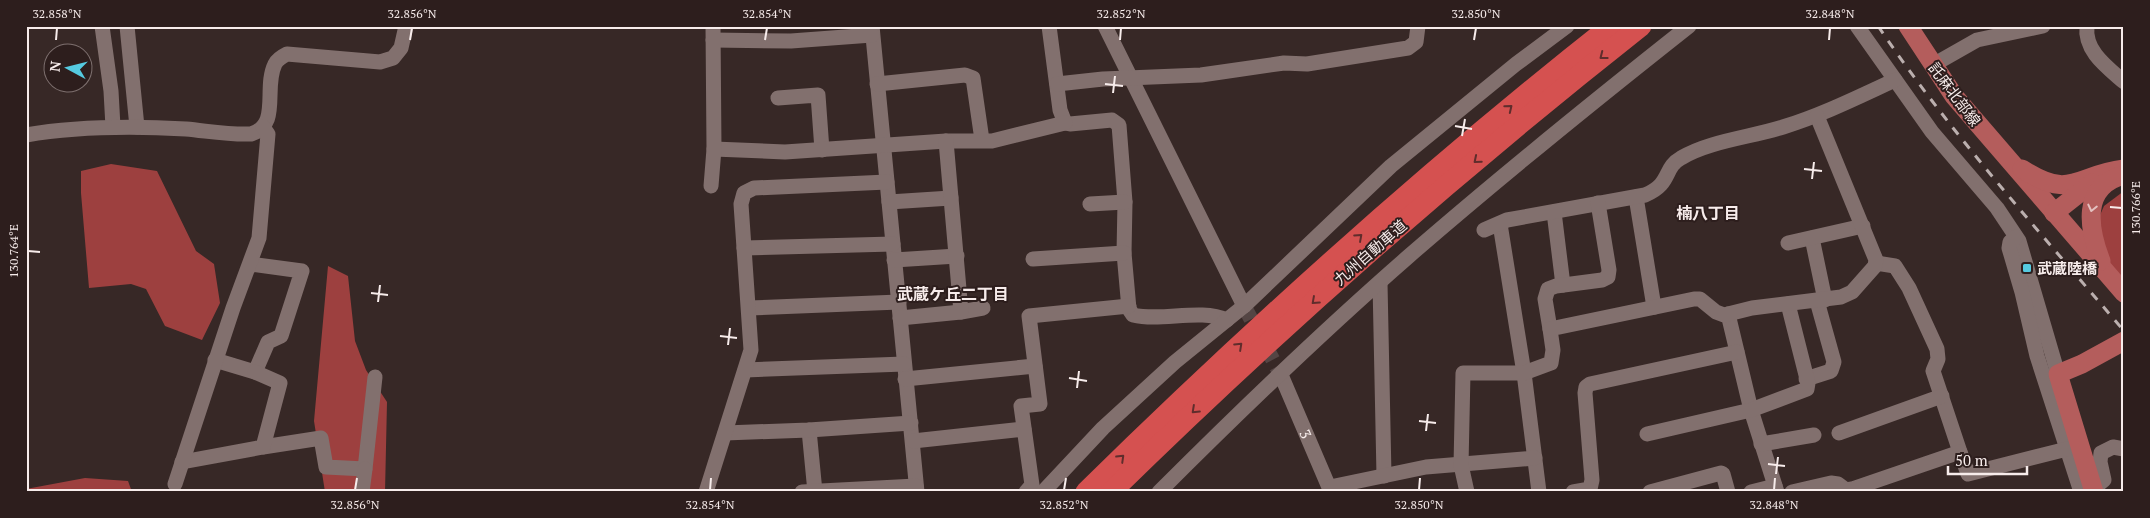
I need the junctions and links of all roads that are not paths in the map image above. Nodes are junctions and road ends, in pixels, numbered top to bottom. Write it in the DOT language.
graph roads {
  1 [pos="102,26"];
  2 [pos="127,26"];
  3 [pos="406,26"];
  4 [pos="1049,26"];
  5 [pos="1105,26"];
  6 [pos="1418,26"];
  7 [pos="1567,26"];
  8 [pos="1611,26"];
  9 [pos="1641,26"];
  10 [pos="1689,26"];
  11 [pos="1857,26"];
  12 [pos="1908,26"];
  13 [pos="2043,26"];
  14 [pos="2087,26"];
  15 [pos="872,31"];
  16 [pos="713,33"];
  17 [pos="1933,65"];
  18 [pos="1132,79"];
  19 [pos="1895,80"];
  20 [pos="2124,82"];
  21 [pos="877,84"];
  22 [pos="1057,84"];
  23 [pos="778,98"];
  24 [pos="1817,116"];
  25 [pos="1065,123"];
  26 [pos="113,127"];
  27 [pos="137,127"];
  28 [pos="264,128"];
  29 [pos="26,135"];
  30 [pos="982,140"];
  31 [pos="946,141"];
  32 [pos="884,146"];
  33 [pos="714,149"];
  34 [pos="822,150"];
  35 [pos="2006,158"];
  36 [pos="2123,171"];
  37 [pos="887,182"];
  38 [pos="712,186"];
  39 [pos="1636,197"];
  40 [pos="951,198"];
  41 [pos="889,202"];
  42 [pos="1125,202"];
  43 [pos="1598,203"];
  44 [pos="1090,204"];
  45 [pos="1554,212"];
  46 [pos="2054,213"];
  47 [pos="1500,224"];
  48 [pos="1863,226"];
  49 [pos="1484,230"];
  50 [pos="1812,238"];
  51 [pos="2017,239"];
  52 [pos="1788,243"];
  53 [pos="893,244"];
  54 [pos="744,248"];
  55 [pos="1124,253"];
  56 [pos="957,256"];
  57 [pos="894,260"];
  58 [pos="1033,260"];
  59 [pos="1876,263"];
  60 [pos="250,264"];
  61 [pos="2106,272"];
  62 [pos="1380,283"];
  63 [pos="1563,285"];
  64 [pos="2124,293"];
  65 [pos="1821,300"];
  66 [pos="899,302"];
  67 [pos="1788,304"];
  68 [pos="1129,306"];
  69 [pos="1244,306"];
  70 [pos="1654,307"];
  71 [pos="749,308"];
  72 [pos="983,308"];
  73 [pos="961,312"];
  74 [pos="1728,314"];
  75 [pos="900,318"];
  76 [pos="1227,320"];
  77 [pos="1550,329"];
  78 [pos="2124,341"];
  79 [pos="1737,352"];
  80 [pos="215,360"];
  81 [pos="1035,366"];
  82 [pos="745,370"];
  83 [pos="904,371"];
  84 [pos="255,372"];
  85 [pos="1524,373"];
  86 [pos="2058,374"];
  87 [pos="1280,375"];
  88 [pos="375,377"];
  89 [pos="1806,379"];
  90 [pos="1942,396"];
  91 [pos="1751,410"];
  92 [pos="910,423"];
  93 [pos="1024,429"];
  94 [pos="809,430"];
  95 [pos="724,433"];
  96 [pos="1839,433"];
  97 [pos="1647,434"];
  98 [pos="1814,435"];
  99 [pos="913,441"];
  100 [pos="1761,444"];
  101 [pos="263,447"];
  102 [pos="2067,449"];
  103 [pos="2124,449"];
  104 [pos="1960,452"];
  105 [pos="1535,458"];
  106 [pos="182,462"];
  107 [pos="1462,465"];
  108 [pos="365,468"];
  109 [pos="1384,476"];
  110 [pos="175,484"];
  111 [pos="1824,488"];
  112 [pos="916,489"];
  113 [pos="1776,489"];
  114 [pos="1331,490"];
  115 [pos="815,491"];
  116 [pos="2089,491"];
  117 [pos="362,492"];
  118 [pos="706,492"];
  119 [pos="802,492"];
  120 [pos="1026,492"];
  121 [pos="1042,492"];
  122 [pos="1086,492"];
  123 [pos="1111,492"];
  124 [pos="1159,492"];
  125 [pos="1468,492"];
  126 [pos="1539,492"];
  127 [pos="1573,492"];
  128 [pos="1650,492"];
  129 [pos="1728,492"];
  130 [pos="1751,492"];
  131 [pos="1792,492"];
  1 -- 26 [label="street"];
  2 -- 27 [label="street"];
  3 -- 28 [label="street"];
  4 -- 22 [label="street"];
  5 -- 18 [label="street"];
  6 -- 18 [label="street"];
  7 -- 69 [label="street"];
  122 -- 8 [label="highway, 九州自動車道, one-way"];
  9 -- 123 [label="highway, 九州自動車道, one-way"];
  10 -- 62 [label="street"];
  11 -- 19 [label="street"];
  12 -- 17 [label="main road, 託麻北部線"];
  13 -- 17 [label="street"];
  14 -- 20 [label="street"];
  15 -- 16 [label="street"];
  15 -- 21 [label="street"];
  16 -- 33 [label="street"];
  17 -- 35 [label="main road, 託麻北部線"];
  18 -- 22 [label="street"];
  18 -- 69 [label="street"];
  19 -- 24 [label="street"];
  19 -- 51 [label="street"];
  21 -- 30 [label="street"];
  21 -- 32 [label="street"];
  22 -- 25 [label="street"];
  23 -- 34 [label="street"];
  24 -- 39 [label="street"];
  24 -- 48 [label="street"];
  25 -- 30 [label="street"];
  25 -- 42 [label="street"];
  26 -- 27 [label="street"];
  26 -- 29 [label="street"];
  27 -- 28 [label="street"];
  28 -- 60 [label="street"];
  30 -- 31 [label="street"];
  31 -- 32 [label="street"];
  31 -- 40 [label="street"];
  32 -- 34 [label="street"];
  32 -- 37 [label="street"];
  33 -- 34 [label="street"];
  33 -- 38 [label="street"];
  35 -- 36 [label="main road, 託麻北部線"];
  35 -- 46 [label="main road, 託麻北部線"];
  36 -- 46 [label="main road"];
  36 -- 61 [label="main road, one-way"];
  37 -- 41 [label="street"];
  37 -- 54 [label="street"];
  39 -- 43 [label="street"];
  39 -- 70 [label="street"];
  40 -- 41 [label="street"];
  40 -- 56 [label="street"];
  41 -- 53 [label="street"];
  42 -- 44 [label="street"];
  42 -- 55 [label="street"];
  43 -- 45 [label="street"];
  43 -- 63 [label="street"];
  45 -- 47 [label="street"];
  45 -- 63 [label="street"];
  46 -- 61 [label="main road, 託麻北部線"];
  47 -- 49 [label="street"];
  47 -- 85 [label="street"];
  48 -- 50 [label="street"];
  48 -- 59 [label="street"];
  50 -- 52 [label="street"];
  50 -- 65 [label="street"];
  51 -- 86 [label="street"];
  51 -- 102 [label="street"];
  53 -- 54 [label="street"];
  53 -- 57 [label="street"];
  54 -- 71 [label="street"];
  55 -- 58 [label="street"];
  55 -- 68 [label="street"];
  56 -- 57 [label="street"];
  56 -- 73 [label="street"];
  57 -- 66 [label="street"];
  59 -- 65 [label="street"];
  59 -- 90 [label="street"];
  60 -- 80 [label="street"];
  60 -- 84 [label="street"];
  61 -- 64 [label="main road, 託麻北部線"];
  62 -- 87 [label="street"];
  62 -- 109 [label="street"];
  63 -- 77 [label="street"];
  65 -- 67 [label="street"];
  65 -- 89 [label="street"];
  66 -- 71 [label="street"];
  66 -- 75 [label="street"];
  67 -- 74 [label="street"];
  67 -- 89 [label="street"];
  68 -- 76 [label="street"];
  68 -- 81 [label="street"];
  69 -- 76 [label="street"];
  70 -- 74 [label="street"];
  70 -- 77 [label="street"];
  71 -- 82 [label="street"];
  72 -- 73 [label="street"];
  73 -- 75 [label="street"];
  74 -- 79 [label="street"];
  75 -- 83 [label="street"];
  76 -- 121 [label="street"];
  77 -- 85 [label="street"];
  78 -- 86 [label="main road"];
  79 -- 91 [label="street"];
  79 -- 127 [label="street"];
  80 -- 84 [label="street"];
  80 -- 106 [label="street"];
  81 -- 83 [label="street"];
  81 -- 93 [label="street"];
  82 -- 83 [label="street"];
  82 -- 95 [label="street"];
  83 -- 92 [label="street"];
  84 -- 101 [label="street"];
  85 -- 105 [label="street"];
  85 -- 107 [label="street"];
  86 -- 116 [label="main road"];
  87 -- 114 [label="street, 3"];
  87 -- 124 [label="street"];
  88 -- 108 [label="street"];
  89 -- 91 [label="street"];
  90 -- 96 [label="street"];
  90 -- 104 [label="street"];
  91 -- 97 [label="street"];
  91 -- 100 [label="street"];
  92 -- 94 [label="street"];
  92 -- 99 [label="street"];
  93 -- 99 [label="street"];
  93 -- 120 [label="street"];
  94 -- 95 [label="street"];
  94 -- 115 [label="street"];
  95 -- 118 [label="street"];
  98 -- 100 [label="street"];
  99 -- 112 [label="street"];
  100 -- 113 [label="street"];
  101 -- 106 [label="street"];
  101 -- 108 [label="street"];
  102 -- 104 [label="street"];
  102 -- 116 [label="street"];
  103 -- 116 [label="street"];
  104 -- 111 [label="street"];
  105 -- 107 [label="street"];
  105 -- 126 [label="street"];
  106 -- 110 [label="street"];
  107 -- 109 [label="street"];
  107 -- 125 [label="street"];
  108 -- 117 [label="street"];
  109 -- 114 [label="street"];
  111 -- 131 [label="street"];
  112 -- 115 [label="street"];
  113 -- 130 [label="street"];
  115 -- 119 [label="street"];
  128 -- 129 [label="street"];
}
